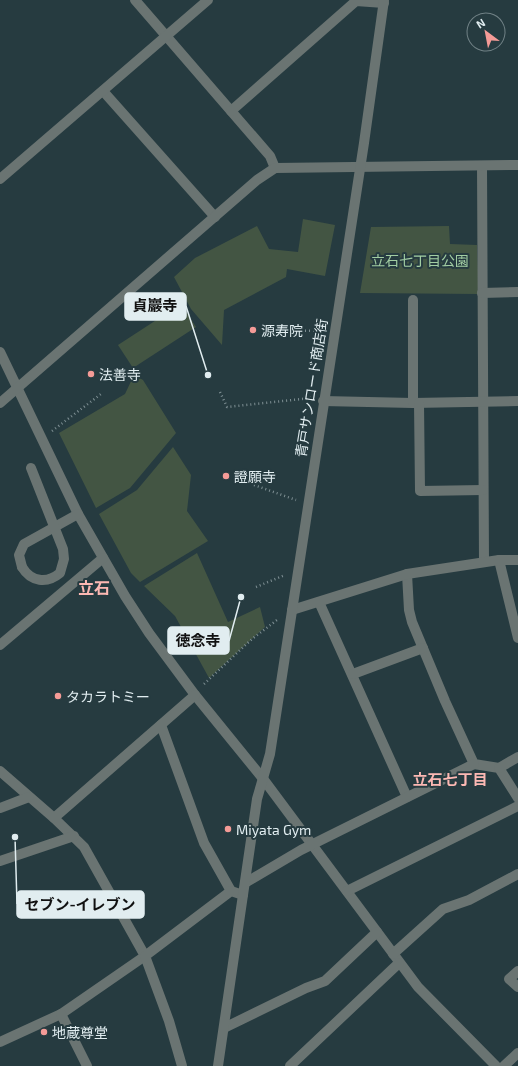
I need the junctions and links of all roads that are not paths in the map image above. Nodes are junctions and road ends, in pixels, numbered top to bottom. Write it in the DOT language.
graph roads {
  1 [pos="135,0"];
  2 [pos="208,0"];
  3 [pos="384,1"];
  4 [pos="166,36"];
  5 [pos="103,91"];
  6 [pos="231,111"];
  7 [pos="518,165"];
  8 [pos="360,166"];
  9 [pos="482,166"];
  10 [pos="276,168"];
  11 [pos="0,179"];
  12 [pos="215,217"];
  13 [pos="518,292"];
  14 [pos="482,293"];
  15 [pos="413,300"];
  16 [pos="0,352"];
  17 [pos="17,389"];
  18 [pos="323,401"];
  19 [pos="483,401"];
  20 [pos="518,401"];
  21 [pos="0,403"];
  22 [pos="416,403"];
  23 [pos="31,468"];
  24 [pos="483,490"];
  25 [pos="78,514"];
  26 [pos="103,558"];
  27 [pos="499,560"];
  28 [pos="518,560"];
  29 [pos="484,562"];
  30 [pos="407,574"];
  31 [pos="319,602"];
  32 [pos="292,610"];
  33 [pos="518,638"];
  34 [pos="0,645"];
  35 [pos="423,648"];
  36 [pos="353,674"];
  37 [pos="195,695"];
  38 [pos="161,725"];
  39 [pos="518,757"];
  40 [pos="474,764"];
  41 [pos="499,768"];
  42 [pos="0,771"];
  43 [pos="264,780"];
  44 [pos="28,797"];
  45 [pos="407,797"];
  46 [pos="518,798"];
  47 [pos="518,806"];
  48 [pos="0,808"];
  49 [pos="54,818"];
  50 [pos="74,836"];
  51 [pos="312,845"];
  52 [pos="0,861"];
  53 [pos="518,874"];
  54 [pos="245,883"];
  55 [pos="231,891"];
  56 [pos="347,891"];
  57 [pos="243,895"];
  58 [pos="377,932"];
  59 [pos="145,956"];
  60 [pos="396,958"];
  61 [pos="518,971"];
  62 [pos="518,987"];
  63 [pos="61,1014"];
  64 [pos="224,1028"];
  65 [pos="0,1042"];
  66 [pos="518,1053"];
  67 [pos="86,1066"];
  68 [pos="182,1066"];
  69 [pos="218,1066"];
  70 [pos="290,1066"];
  71 [pos="496,1066"];
  72 [pos="504,1066"];
  1 -- 4 [label="street"];
  2 -- 4 [label="street"];
  3 -- 6 [label="street"];
  3 -- 8 [label="street, 青戸サンロード商店街"];
  4 -- 5 [label="street"];
  4 -- 6 [label="street"];
  5 -- 11 [label="street"];
  5 -- 12 [label="street"];
  6 -- 10 [label="street"];
  7 -- 9 [label="street"];
  8 -- 9 [label="street"];
  8 -- 10 [label="street"];
  8 -- 18 [label="street, 青戸サンロード商店街"];
  9 -- 14 [label="street"];
  10 -- 12 [label="street"];
  12 -- 17 [label="street"];
  13 -- 14 [label="street"];
  14 -- 19 [label="street"];
  15 -- 22 [label="street"];
  16 -- 17 [label="street"];
  17 -- 21 [label="street"];
  17 -- 25 [label="street"];
  18 -- 22 [label="street"];
  18 -- 32 [label="street, 青戸サンロード商店街"];
  19 -- 20 [label="street"];
  19 -- 22 [label="street"];
  19 -- 24 [label="street"];
  22 -- 24 [label="street"];
  23 -- 25 [label="street, bridge"];
  24 -- 29 [label="street"];
  25 -- 26 [label="street"];
  26 -- 34 [label="street"];
  26 -- 37 [label="street"];
  27 -- 28 [label="street"];
  27 -- 29 [label="street"];
  27 -- 33 [label="street"];
  29 -- 30 [label="street"];
  30 -- 31 [label="street"];
  30 -- 35 [label="street"];
  31 -- 32 [label="street"];
  31 -- 36 [label="street"];
  32 -- 43 [label="street, 青戸サンロード商店街"];
  35 -- 36 [label="street"];
  35 -- 40 [label="street"];
  36 -- 45 [label="street"];
  37 -- 38 [label="street"];
  37 -- 43 [label="street"];
  38 -- 49 [label="street"];
  38 -- 55 [label="street"];
  39 -- 41 [label="street"];
  40 -- 41 [label="street"];
  40 -- 45 [label="street"];
  41 -- 46 [label="street"];
  42 -- 44 [label="street"];
  43 -- 51 [label="street"];
  43 -- 54 [label="street, 青戸サンロード商店街"];
  44 -- 48 [label="street"];
  44 -- 49 [label="street"];
  45 -- 51 [label="street"];
  47 -- 56 [label="street"];
  49 -- 50 [label="street"];
  50 -- 52 [label="street"];
  50 -- 59 [label="street"];
  51 -- 54 [label="street"];
  51 -- 56 [label="street"];
  53 -- 60 [label="street"];
  54 -- 57 [label="street, 青戸サンロード商店街"];
  55 -- 57 [label="street"];
  55 -- 59 [label="street"];
  56 -- 58 [label="street"];
  57 -- 64 [label="street, 青戸サンロード商店街"];
  58 -- 60 [label="street"];
  58 -- 64 [label="street"];
  59 -- 63 [label="street"];
  59 -- 68 [label="street"];
  60 -- 70 [label="street"];
  60 -- 71 [label="street"];
  61 -- 62 [label="street"];
  63 -- 65 [label="street"];
  63 -- 67 [label="street"];
  64 -- 69 [label="street, 青戸サンロード商店街"];
  66 -- 72 [label="street"];
}
